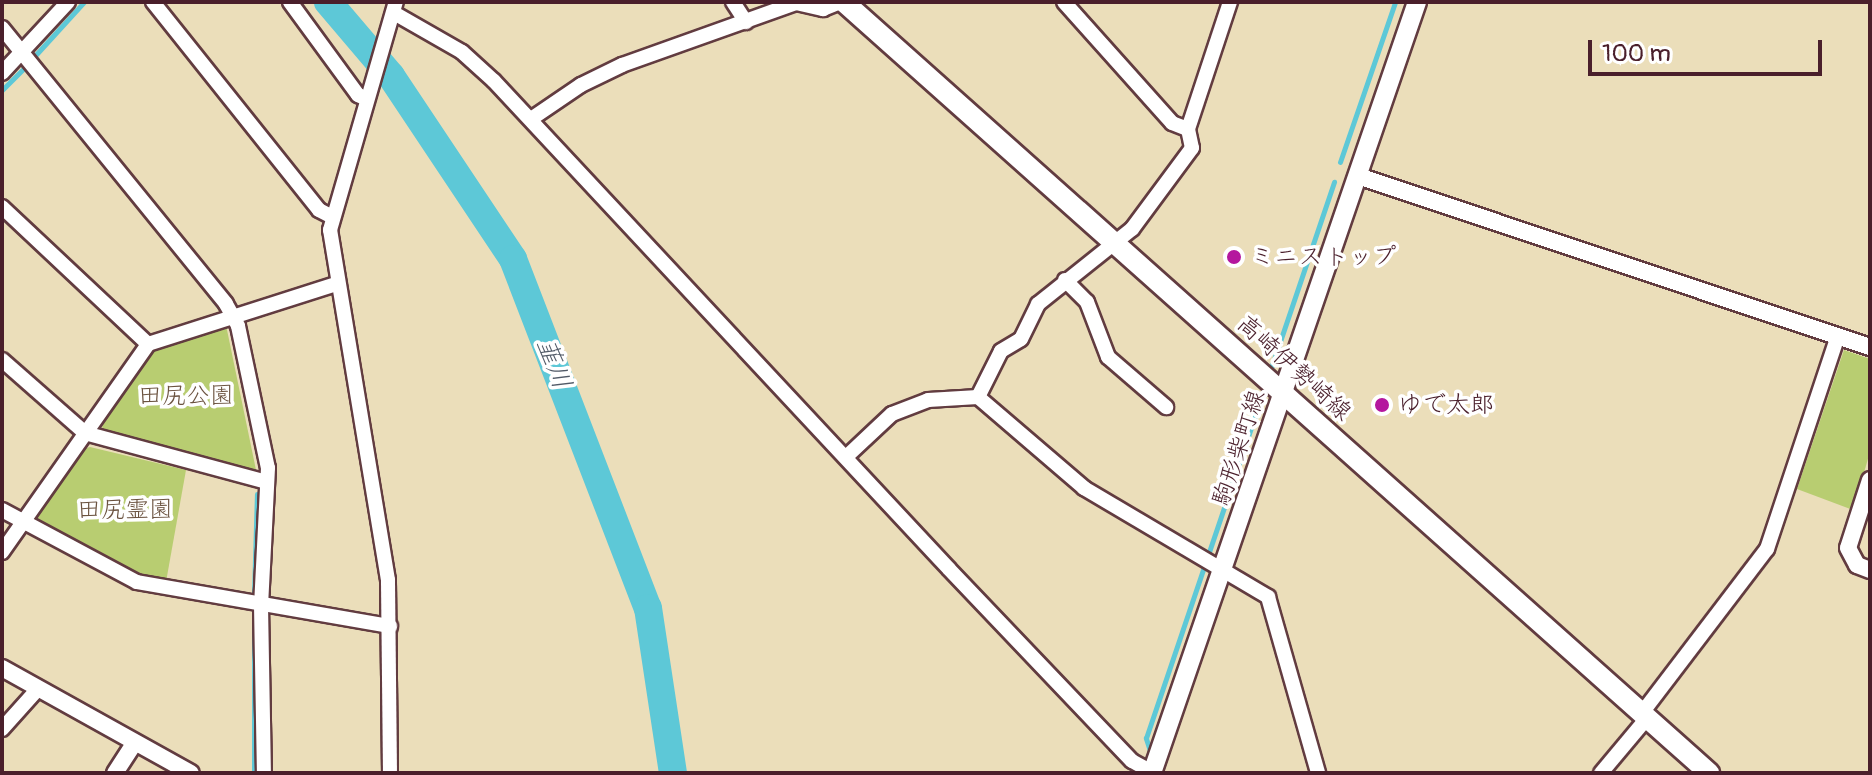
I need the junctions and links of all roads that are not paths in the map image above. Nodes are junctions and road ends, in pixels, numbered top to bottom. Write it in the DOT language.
graph roads {
  1 [pos="68,2"];
  2 [pos="153,2"];
  3 [pos="290,2"];
  4 [pos="733,2"];
  5 [pos="842,2"];
  6 [pos="1064,2"];
  7 [pos="1230,2"];
  8 [pos="1417,2"];
  9 [pos="395,7"];
  10 [pos="746,22"];
  11 [pos="2,28"];
  12 [pos="24,49"];
  13 [pos="2,73"];
  14 [pos="369,93"];
  15 [pos="531,119"];
  16 [pos="1188,129"];
  17 [pos="1358,176"];
  18 [pos="2,207"];
  19 [pos="331,216"];
  20 [pos="1116,243"];
  21 [pos="1065,280"];
  22 [pos="336,284"];
  23 [pos="234,316"];
  24 [pos="1838,336"];
  25 [pos="148,344"];
  26 [pos="1870,347"];
  27 [pos="2,360"];
  28 [pos="1283,393"];
  29 [pos="978,397"];
  30 [pos="1166,407"];
  31 [pos="85,433"];
  32 [pos="846,457"];
  33 [pos="1870,480"];
  34 [pos="267,482"];
  35 [pos="2,510"];
  36 [pos="21,525"];
  37 [pos="2,552"];
  38 [pos="1225,570"];
  39 [pos="1870,570"];
  40 [pos="261,605"];
  41 [pos="390,626"];
  42 [pos="2,668"];
  43 [pos="37,690"];
  44 [pos="1645,715"];
  45 [pos="2,729"];
  46 [pos="134,744"];
  47 [pos="1152,772"];
  48 [pos="115,773"];
  49 [pos="191,773"];
  50 [pos="264,773"];
  51 [pos="390,773"];
  52 [pos="1318,773"];
  53 [pos="1601,773"];
  54 [pos="1709,773"];
  1 -- 12 [label="street"];
  2 -- 19 [label="street"];
  3 -- 14 [label="street"];
  4 -- 10 [label="street"];
  5 -- 10 [label="street"];
  5 -- 20 [label="main road, 高崎伊勢崎線"];
  6 -- 16 [label="street"];
  7 -- 16 [label="street"];
  8 -- 17 [label="main road, 駒形柴町線"];
  9 -- 14 [label="street"];
  9 -- 15 [label="street"];
  10 -- 15 [label="street"];
  11 -- 12 [label="street"];
  12 -- 13 [label="street"];
  12 -- 23 [label="street"];
  14 -- 19 [label="street"];
  15 -- 32 [label="street"];
  16 -- 20 [label="street"];
  17 -- 24 [label="street"];
  17 -- 28 [label="main road, 駒形柴町線"];
  18 -- 25 [label="street"];
  19 -- 22 [label="street"];
  20 -- 21 [label="street"];
  20 -- 28 [label="main road, 高崎伊勢崎線"];
  21 -- 29 [label="street"];
  21 -- 30 [label="street"];
  22 -- 23 [label="street"];
  22 -- 41 [label="street"];
  23 -- 25 [label="street"];
  23 -- 34 [label="street"];
  24 -- 26 [label="street"];
  24 -- 44 [label="street"];
  25 -- 31 [label="street"];
  27 -- 31 [label="street"];
  28 -- 38 [label="main road, 駒形柴町線"];
  28 -- 44 [label="main road, 高崎伊勢崎線"];
  29 -- 32 [label="street"];
  29 -- 38 [label="street"];
  31 -- 34 [label="street"];
  31 -- 36 [label="street"];
  32 -- 47 [label="street"];
  33 -- 39 [label="street"];
  34 -- 40 [label="street"];
  35 -- 36 [label="street"];
  36 -- 37 [label="street"];
  36 -- 40 [label="street"];
  38 -- 47 [label="main road, 駒形柴町線"];
  38 -- 52 [label="street"];
  40 -- 41 [label="street"];
  40 -- 50 [label="street"];
  41 -- 51 [label="street"];
  42 -- 43 [label="street"];
  43 -- 45 [label="street"];
  43 -- 46 [label="street"];
  44 -- 53 [label="street"];
  44 -- 54 [label="main road, 高崎伊勢崎線"];
  46 -- 48 [label="street"];
  46 -- 49 [label="street"];
}
